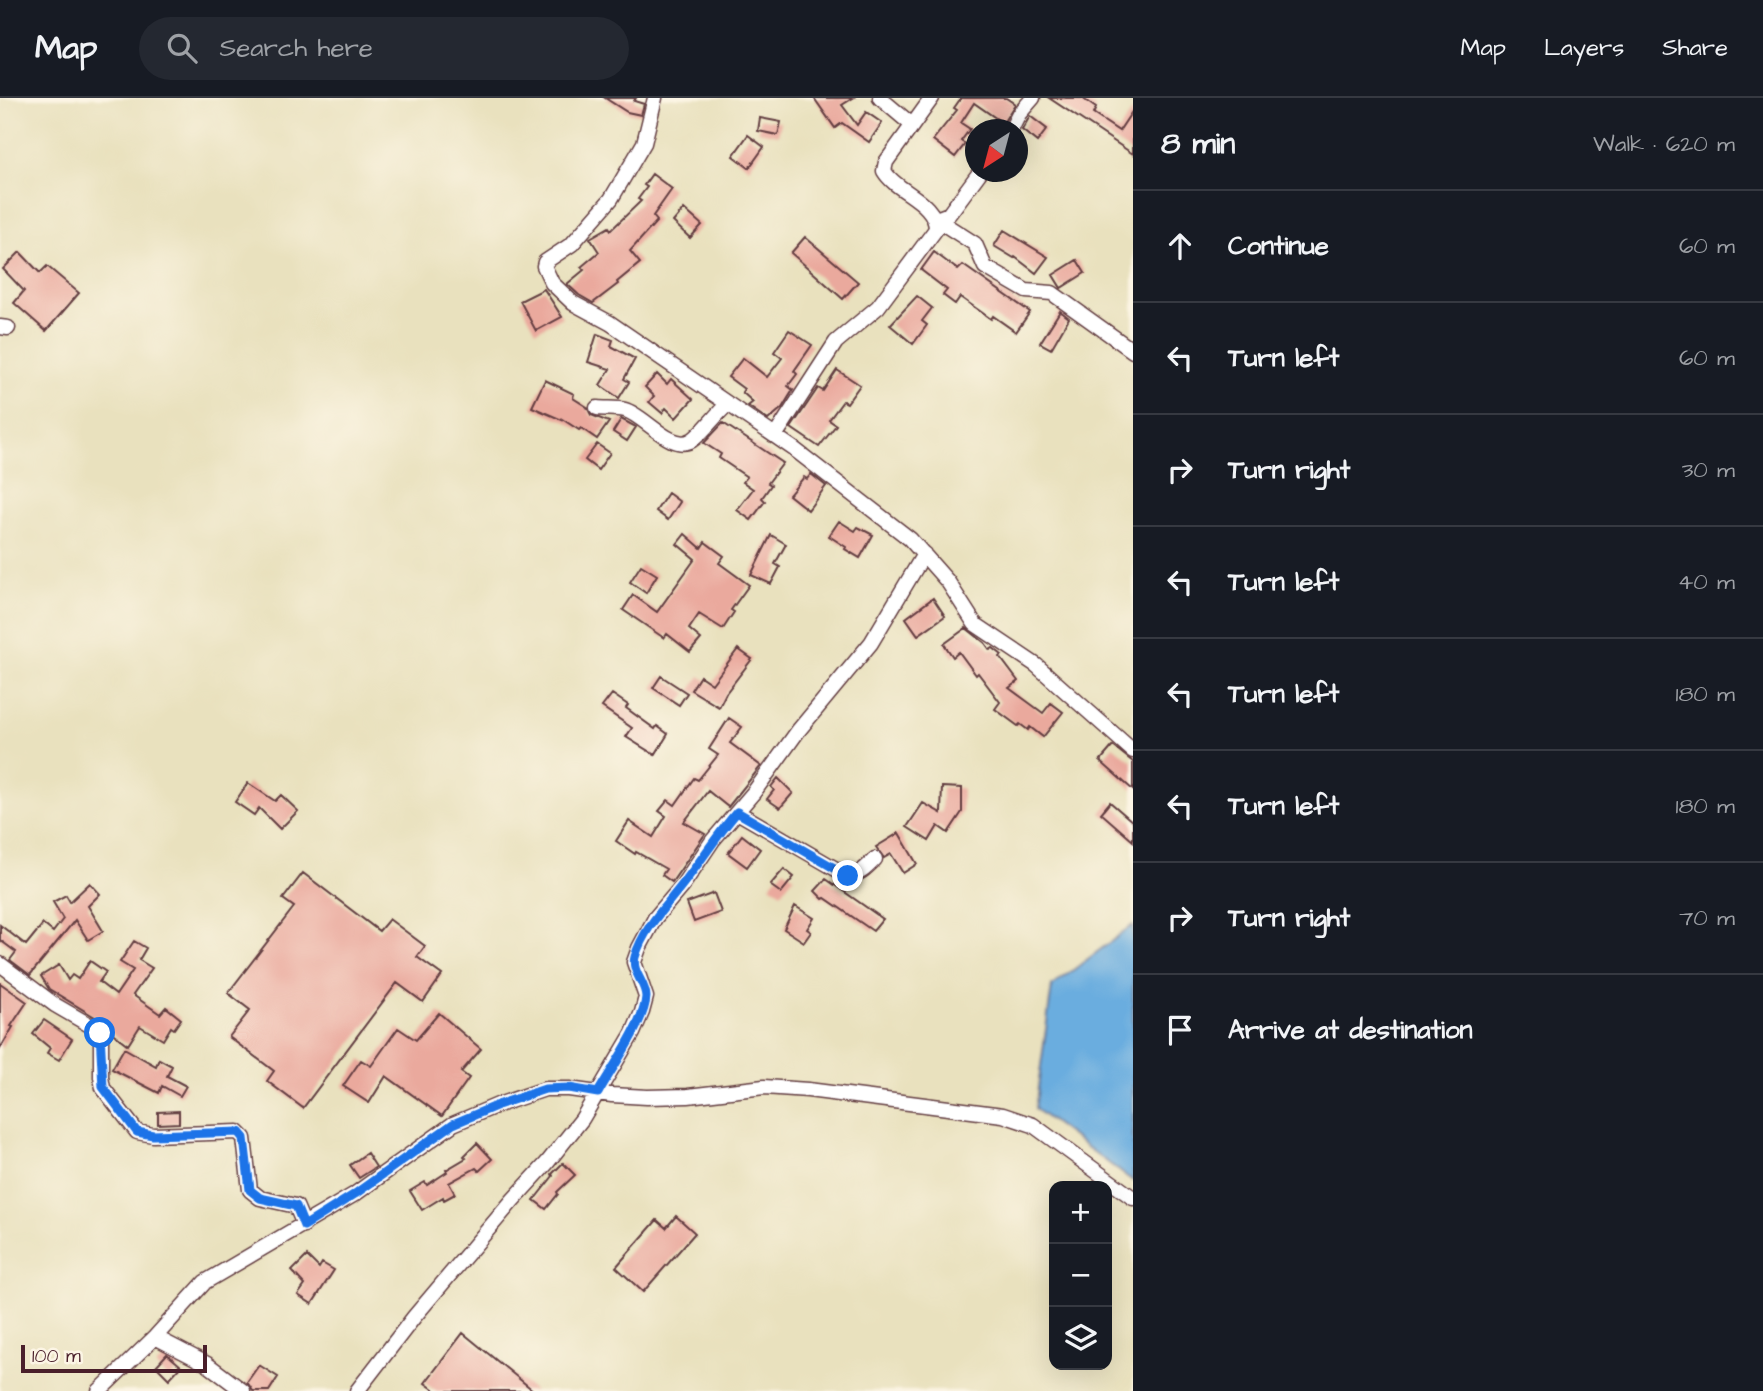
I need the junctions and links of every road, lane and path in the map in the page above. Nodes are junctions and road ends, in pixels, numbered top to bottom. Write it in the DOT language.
graph roads {
  1 [pos="655,98"];
  2 [pos="880,98"];
  3 [pos="932,98"];
  4 [pos="1033,98"];
  5 [pos="1016,119"];
  6 [pos="912,125"];
  7 [pos="972,182"];
  8 [pos="936,219"];
  9 [pos="1133,351"];
  10 [pos="727,405"];
  11 [pos="597,408"];
  12 [pos="775,436"];
  13 [pos="924,554"];
  14 [pos="1133,751"];
  15 [pos="737,812"];
  16 [pos="875,859"];
  17 [pos="0,964"];
  18 [pos="598,1093"];
  19 [pos="1133,1198"];
  20 [pos="304,1226"];
  21 [pos="155,1337"];
  22 [pos="99,1391"];
  23 [pos="243,1391"];
  24 [pos="357,1391"];
  1 -- 10 [label="street"];
  2 -- 6 [label="street"];
  3 -- 6 [label="street"];
  4 -- 5 [label="street"];
  6 -- 8 [label="street"];
  7 -- 8 [label="street"];
  8 -- 9 [label="street"];
  8 -- 12 [label="street"];
  10 -- 11 [label="street"];
  10 -- 12 [label="street"];
  12 -- 13 [label="street"];
  13 -- 14 [label="street"];
  13 -- 15 [label="street"];
  15 -- 16 [label="street"];
  15 -- 18 [label="street"];
  17 -- 20 [label="street"];
  18 -- 19 [label="street"];
  18 -- 20 [label="street"];
  18 -- 24 [label="street"];
  20 -- 21 [label="street"];
  21 -- 22 [label="street"];
  21 -- 23 [label="street"];
}
